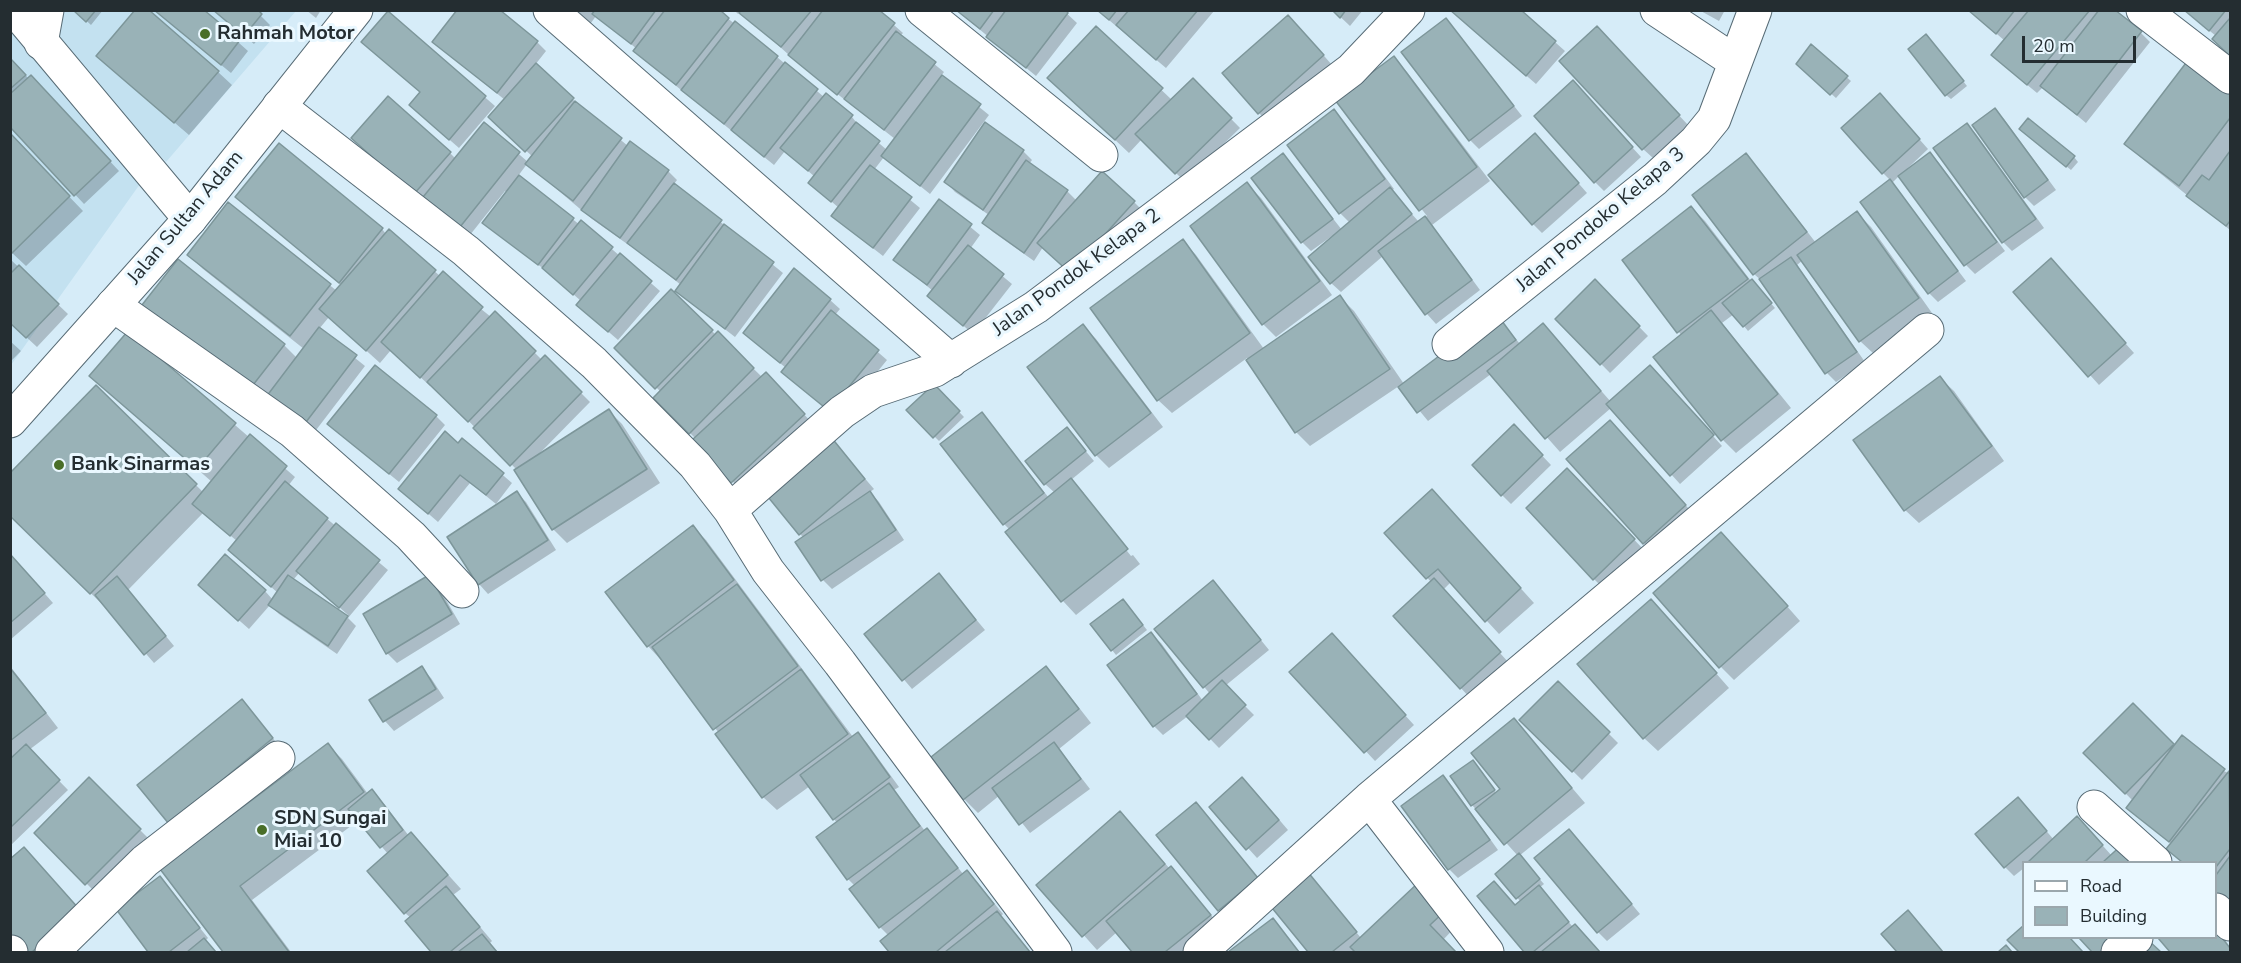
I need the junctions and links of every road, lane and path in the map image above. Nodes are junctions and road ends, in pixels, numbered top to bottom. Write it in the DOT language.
graph roads {
  1 [pos="15,10"];
  2 [pos="47,10"];
  3 [pos="356,10"];
  4 [pos="550,10"];
  5 [pos="922,10"];
  6 [pos="1407,10"];
  7 [pos="1657,10"];
  8 [pos="1755,10"];
  9 [pos="2143,10"];
  10 [pos="41,43"];
  11 [pos="1734,61"];
  12 [pos="2230,77"];
  13 [pos="279,105"];
  14 [pos="1101,155"];
  15 [pos="190,219"];
  16 [pos="113,305"];
  17 [pos="1927,330"];
  18 [pos="1449,344"];
  19 [pos="951,361"];
  20 [pos="10,421"];
  21 [pos="730,510"];
  22 [pos="462,591"];
  23 [pos="278,758"];
  24 [pos="1369,799"];
  25 [pos="2094,807"];
  26 [pos="2154,861"];
  27 [pos="2217,911"];
  28 [pos="2230,924"];
  29 [pos="2135,939"];
  30 [pos="52,952"];
  31 [pos="1055,952"];
  32 [pos="1200,952"];
  33 [pos="1488,952"];
  34 [pos="2118,952"];
  1 -- 10 [label="street"];
  2 -- 10 [label="street"];
  3 -- 13 [label="street, Jalan Sultan Adam"];
  4 -- 19 [label="street"];
  5 -- 14 [label="street"];
  6 -- 19 [label="street, Jalan Pondok Kelapa 2"];
  7 -- 11 [label="street"];
  8 -- 11 [label="street, Jalan Pondoko Kelapa 3"];
  9 -- 12 [label="street"];
  10 -- 15 [label="street"];
  11 -- 18 [label="street, Jalan Pondoko Kelapa 3"];
  13 -- 15 [label="street, Jalan Sultan Adam"];
  13 -- 21 [label="street"];
  15 -- 16 [label="street, Jalan Sultan Adam"];
  16 -- 20 [label="street, Jalan Sultan Adam"];
  16 -- 22 [label="street"];
  17 -- 24 [label="street"];
  19 -- 21 [label="street, Jalan Pondok Kelapa 2"];
  21 -- 31 [label="street"];
  23 -- 30 [label="street"];
  24 -- 32 [label="street"];
  24 -- 33 [label="street"];
  25 -- 26 [label="street"];
  27 -- 28 [label="street"];
  29 -- 34 [label="street"];
}
